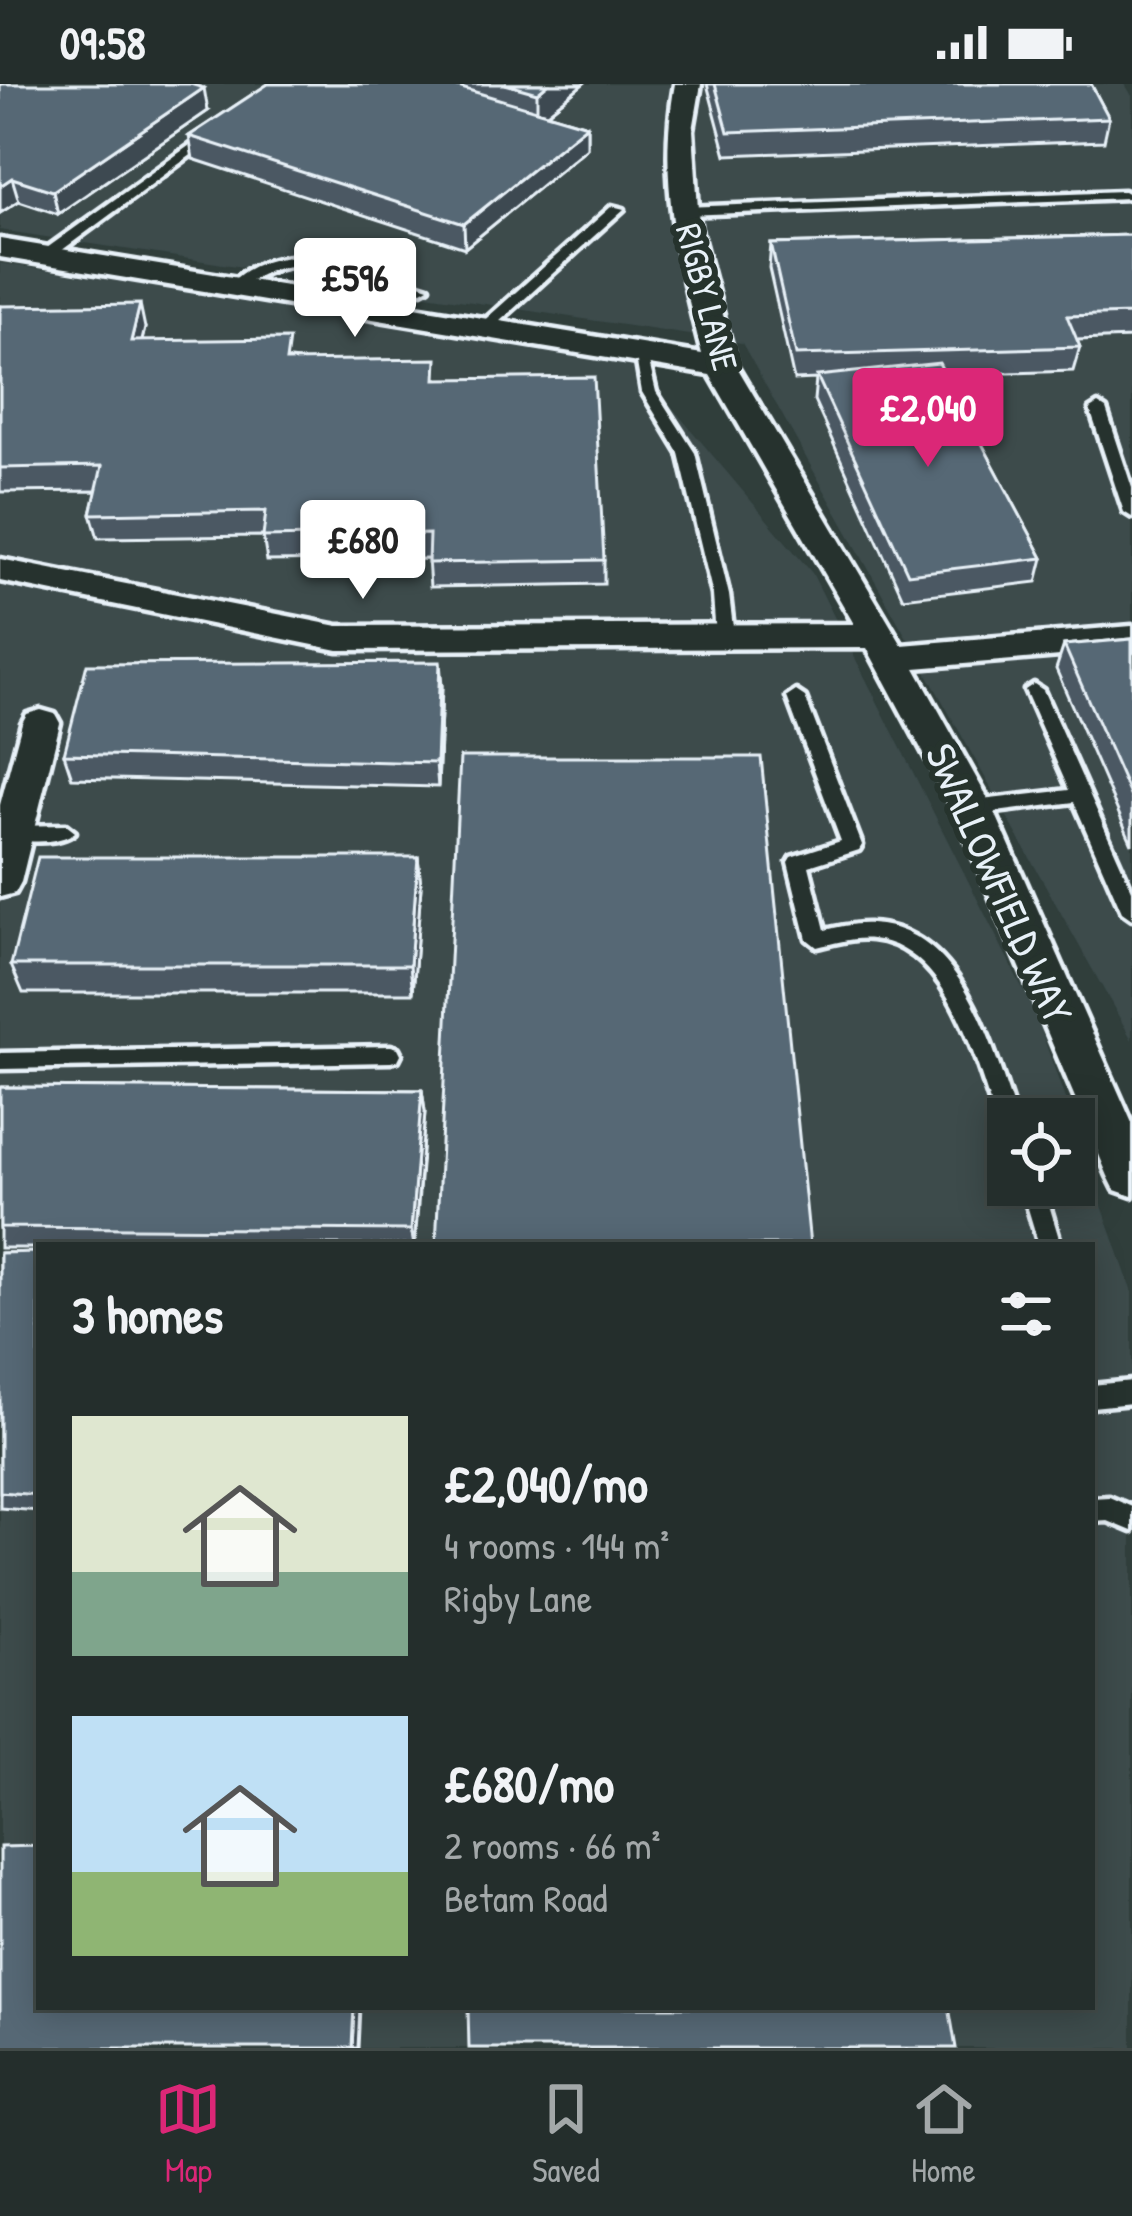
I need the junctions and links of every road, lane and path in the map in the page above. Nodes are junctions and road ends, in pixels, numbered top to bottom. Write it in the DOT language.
graph roads {
  1 [pos="688,84"];
  2 [pos="238,116"];
  3 [pos="1124,195"];
  4 [pos="617,208"];
  5 [pos="684,212"];
  6 [pos="0,248"];
  7 [pos="45,256"];
  8 [pos="233,286"];
  9 [pos="422,287"];
  10 [pos="484,328"];
  11 [pos="640,354"];
  12 [pos="721,367"];
  13 [pos="1098,409"];
  14 [pos="1132,512"];
  15 [pos="0,571"];
  16 [pos="725,637"];
  17 [pos="1132,638"];
  18 [pos="885,647"];
  19 [pos="1034,690"];
  20 [pos="796,697"];
  21 [pos="41,722"];
  22 [pos="1079,795"];
  23 [pos="973,808"];
  24 [pos="13,832"];
  25 [pos="66,832"];
  26 [pos="0,882"];
  27 [pos="1132,912"];
  28 [pos="391,1054"];
  29 [pos="0,1060"];
  30 [pos="999,1098"];
  31 [pos="1129,1164"];
  32 [pos="1038,1206"];
  33 [pos="1049,1242"];
  34 [pos="1132,1392"];
  35 [pos="1095,1396"];
  36 [pos="1095,1510"];
  37 [pos="1132,1519"];
  1 -- 5 [label="street, RIGBY LANE"];
  2 -- 7 [label="lane"];
  3 -- 5 [label="lane"];
  4 -- 10 [label="lane"];
  5 -- 12 [label="street, RIGBY LANE"];
  6 -- 7 [label="street"];
  7 -- 8 [label="street"];
  8 -- 9 [label="lane"];
  8 -- 10 [label="street"];
  10 -- 11 [label="street"];
  11 -- 12 [label="street"];
  11 -- 16 [label="lane"];
  12 -- 18 [label="street, RIGBY LANE"];
  13 -- 14 [label="lane"];
  15 -- 16 [label="street"];
  16 -- 18 [label="street"];
  17 -- 18 [label="street"];
  18 -- 23 [label="street, SWALLOWFIELD WAY"];
  19 -- 22 [label="lane"];
  20 -- 30 [label="lane"];
  21 -- 24 [label="street"];
  22 -- 23 [label="lane"];
  22 -- 27 [label="lane"];
  23 -- 31 [label="street, SWALLOWFIELD WAY"];
  24 -- 25 [label="lane"];
  24 -- 26 [label="street"];
  28 -- 29 [label="lane"];
  32 -- 33 [label="lane"];
  34 -- 35 [label="lane"];
  36 -- 37 [label="lane"];
}
